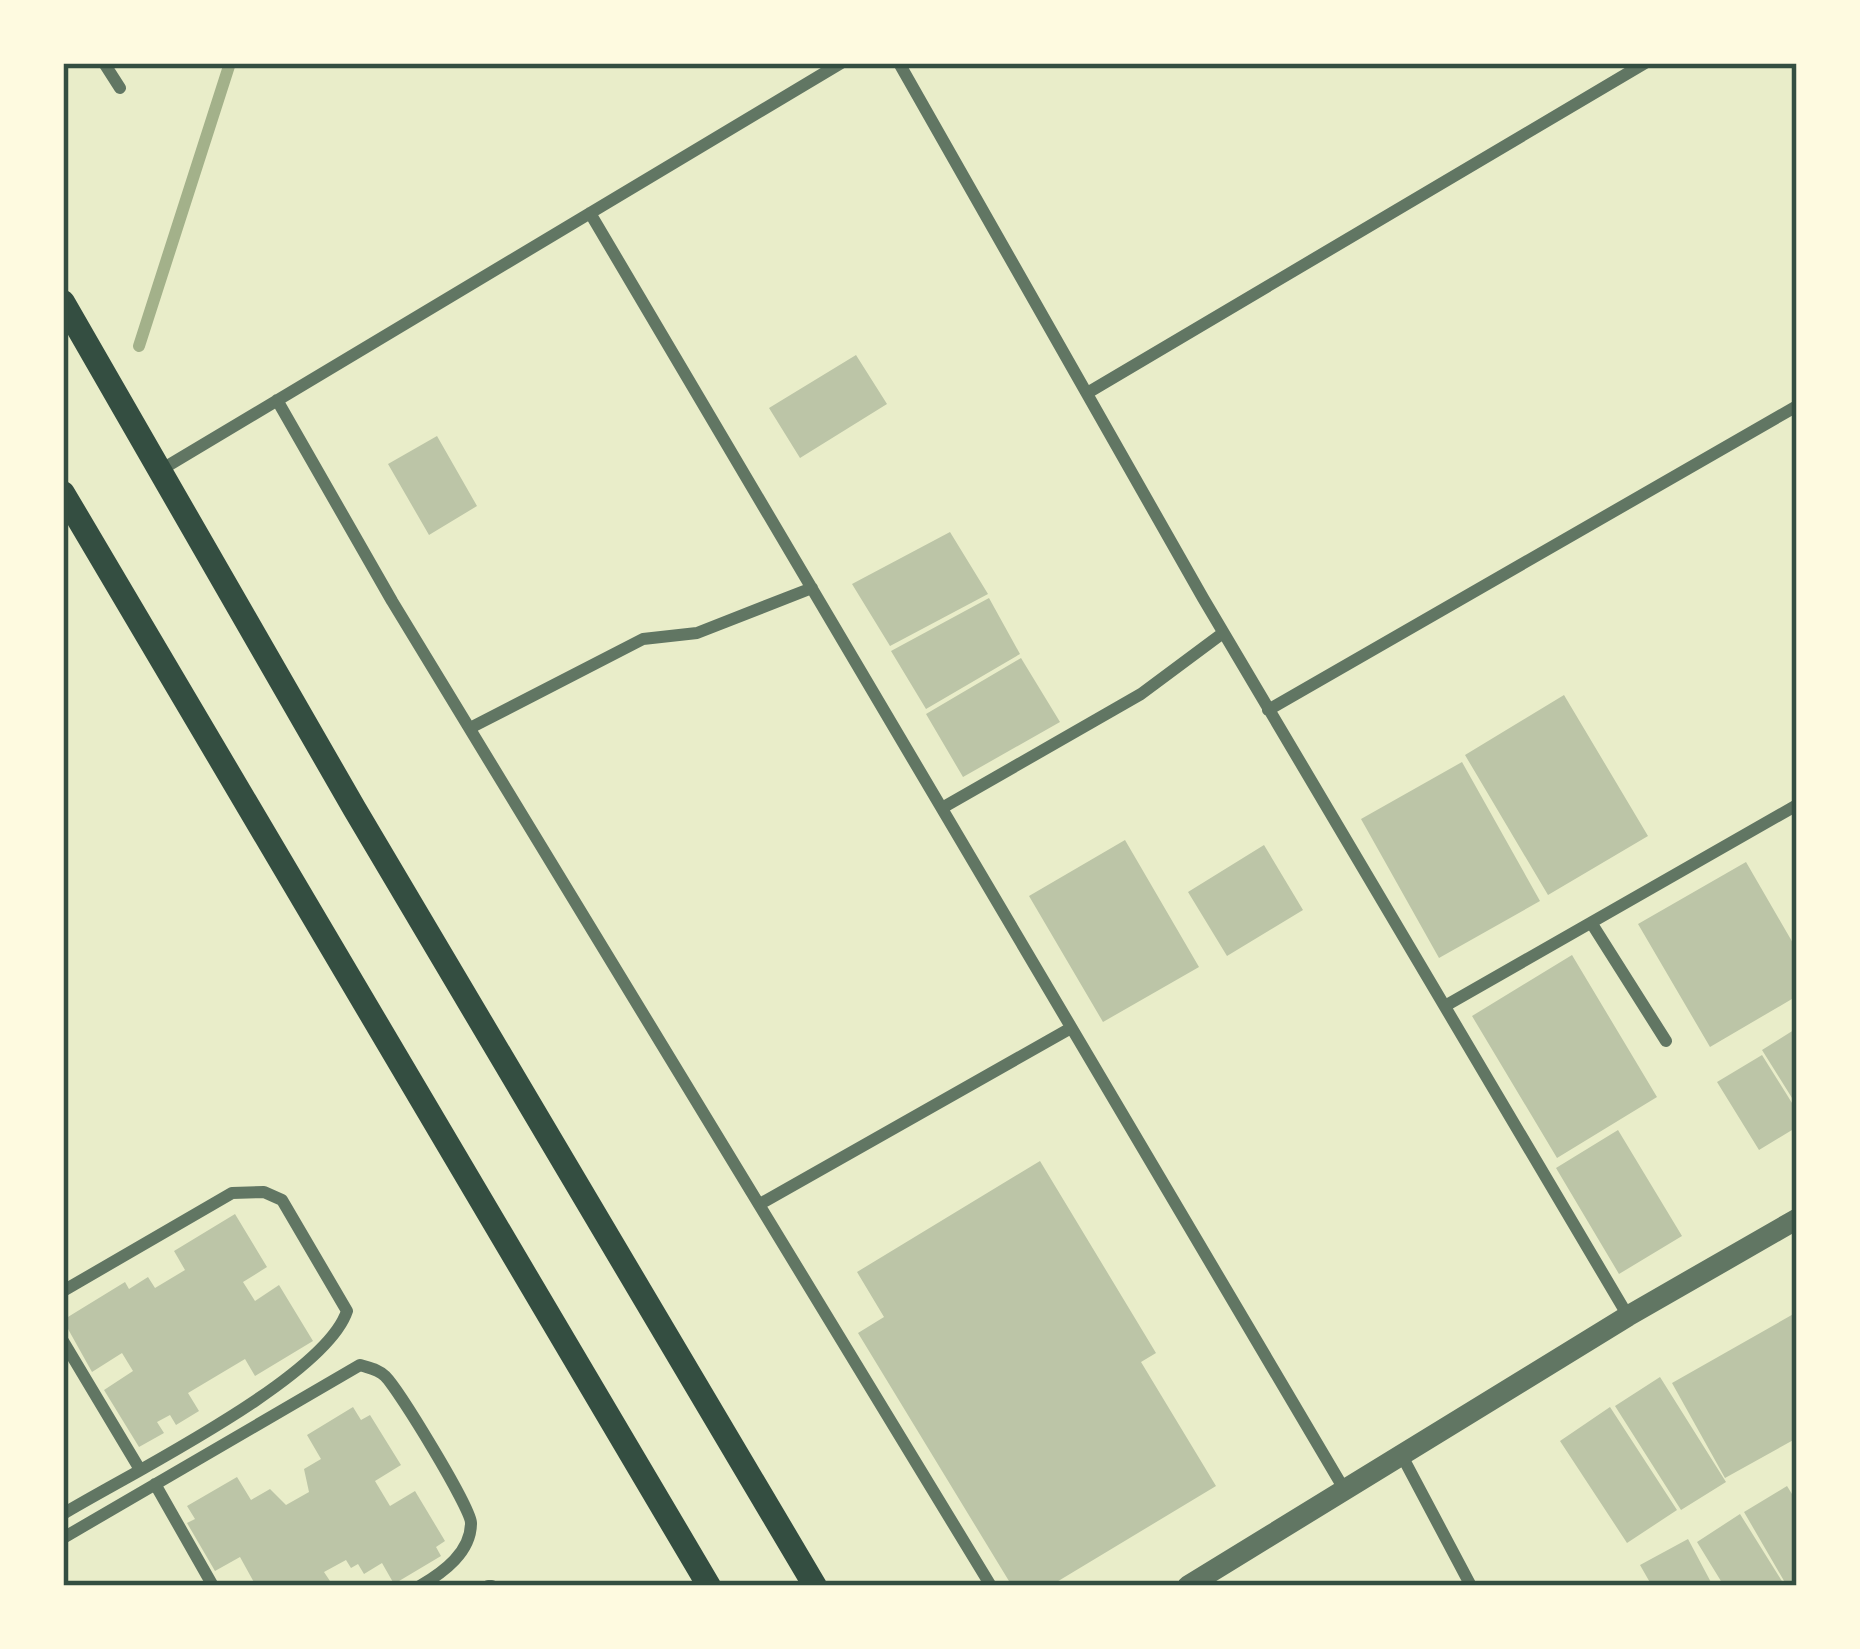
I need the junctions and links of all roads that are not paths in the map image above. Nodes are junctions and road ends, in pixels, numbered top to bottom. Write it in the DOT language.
graph roads {
  1 [pos="104,63"];
  2 [pos="841,63"];
  3 [pos="899,63"];
  4 [pos="1645,63"];
  5 [pos="120,88"];
  6 [pos="590,213"];
  7 [pos="63,302"];
  8 [pos="1089,392"];
  9 [pos="277,400"];
  10 [pos="1797,406"];
  11 [pos="159,470"];
  12 [pos="63,493"];
  13 [pos="812,588"];
  14 [pos="1223,633"];
  15 [pos="1268,710"];
  16 [pos="470,728"];
  17 [pos="1797,806"];
  18 [pos="942,808"];
  19 [pos="1592,924"];
  20 [pos="1445,1006"];
  21 [pos="1071,1028"];
  22 [pos="1666,1042"];
  23 [pos="760,1204"];
  24 [pos="1797,1219"];
  25 [pos="63,1292"];
  26 [pos="1628,1316"];
  27 [pos="63,1341"];
  28 [pos="1401,1454"];
  29 [pos="139,1468"];
  30 [pos="155,1484"];
  31 [pos="1344,1490"];
  32 [pos="63,1514"];
  33 [pos="63,1538"];
  34 [pos="213,1586"];
  35 [pos="420,1586"];
  36 [pos="710,1586"];
  37 [pos="815,1586"];
  38 [pos="991,1586"];
  39 [pos="1188,1586"];
  40 [pos="1471,1586"];
  1 -- 5 [label="street"];
  2 -- 6 [label="street"];
  3 -- 8 [label="street"];
  4 -- 8 [label="street"];
  6 -- 9 [label="street"];
  6 -- 13 [label="street"];
  7 -- 11 [label="main road"];
  8 -- 14 [label="street"];
  9 -- 11 [label="street"];
  9 -- 16 [label="street"];
  10 -- 15 [label="street"];
  11 -- 37 [label="main road"];
  12 -- 36 [label="main road"];
  13 -- 16 [label="street"];
  13 -- 18 [label="street"];
  14 -- 15 [label="street"];
  14 -- 18 [label="street"];
  15 -- 20 [label="street"];
  16 -- 23 [label="street"];
  17 -- 19 [label="street"];
  18 -- 21 [label="street"];
  19 -- 20 [label="street"];
  19 -- 22 [label="street"];
  20 -- 26 [label="street"];
  21 -- 23 [label="street"];
  21 -- 31 [label="street"];
  23 -- 38 [label="street"];
  24 -- 26 [label="street"];
  25 -- 29 [label="street"];
  26 -- 28 [label="street"];
  27 -- 29 [label="street"];
  28 -- 31 [label="street"];
  28 -- 40 [label="street"];
  29 -- 32 [label="street"];
  30 -- 33 [label="street"];
  30 -- 34 [label="street"];
  30 -- 35 [label="street"];
  31 -- 39 [label="street"];
}
